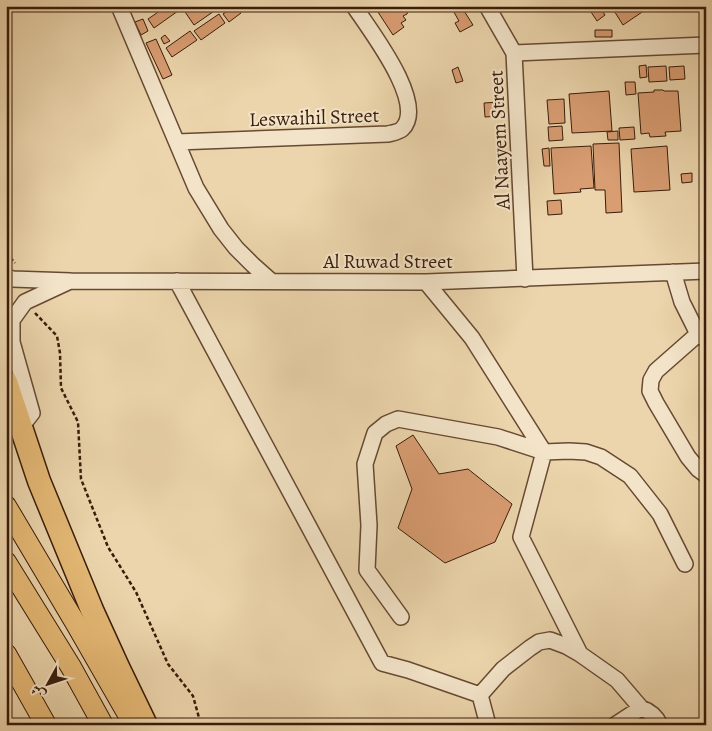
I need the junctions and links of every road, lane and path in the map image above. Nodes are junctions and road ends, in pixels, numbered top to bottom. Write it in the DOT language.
graph roads {
  1 [pos="119,6"];
  2 [pos="354,6"];
  3 [pos="488,6"];
  4 [pos="706,45"];
  5 [pos="514,53"];
  6 [pos="177,142"];
  7 [pos="6,253"];
  8 [pos="706,271"];
  9 [pos="673,272"];
  10 [pos="9,277"];
  11 [pos="525,278"];
  12 [pos="71,281"];
  13 [pos="177,281"];
  14 [pos="271,281"];
  15 [pos="426,282"];
  16 [pos="25,302"];
  17 [pos="702,337"];
  18 [pos="6,382"];
  19 [pos="21,427"];
  20 [pos="544,452"];
  21 [pos="706,475"];
  22 [pos="6,506"];
  23 [pos="6,562"];
  24 [pos="685,564"];
  25 [pos="401,618"];
  26 [pos="6,654"];
  27 [pos="580,654"];
  28 [pos="480,695"];
  29 [pos="641,708"];
  30 [pos="46,725"];
  31 [pos="103,725"];
  32 [pos="134,725"];
  33 [pos="146,725"];
  34 [pos="201,725"];
  35 [pos="488,725"];
  36 [pos="614,725"];
  37 [pos="660,725"];
  1 -- 6 [label="street"];
  2 -- 6 [label="street, Leswaihil Street"];
  3 -- 5 [label="street, Al Naayem Street"];
  4 -- 5 [label="street"];
  5 -- 11 [label="street, Al Naayem Street"];
  6 -- 14 [label="street"];
  7 -- 10 [label="path"];
  8 -- 9 [label="street, Al Ruwad Street"];
  9 -- 11 [label="street, Al Ruwad Street"];
  9 -- 17 [label="street"];
  10 -- 12 [label="street, Al Ruwad Street"];
  11 -- 15 [label="street, Al Ruwad Street"];
  12 -- 13 [label="street, Al Ruwad Street"];
  12 -- 16 [label="street, Al Ruwad Street"];
  13 -- 14 [label="street, Al Ruwad Street"];
  13 -- 28 [label="street"];
  14 -- 15 [label="street, Al Ruwad Street"];
  15 -- 20 [label="street"];
  16 -- 19 [label="street"];
  16 -- 34 [label="path"];
  17 -- 21 [label="street"];
  18 -- 19 [label="highway"];
  19 -- 33 [label="highway"];
  20 -- 24 [label="street"];
  20 -- 25 [label="street"];
  20 -- 27 [label="street"];
  22 -- 32 [label="main road"];
  23 -- 31 [label="main road"];
  26 -- 30 [label="main road"];
  27 -- 28 [label="street"];
  27 -- 29 [label="street"];
  28 -- 35 [label="street"];
  29 -- 36 [label="street"];
  29 -- 37 [label="street"];
}
